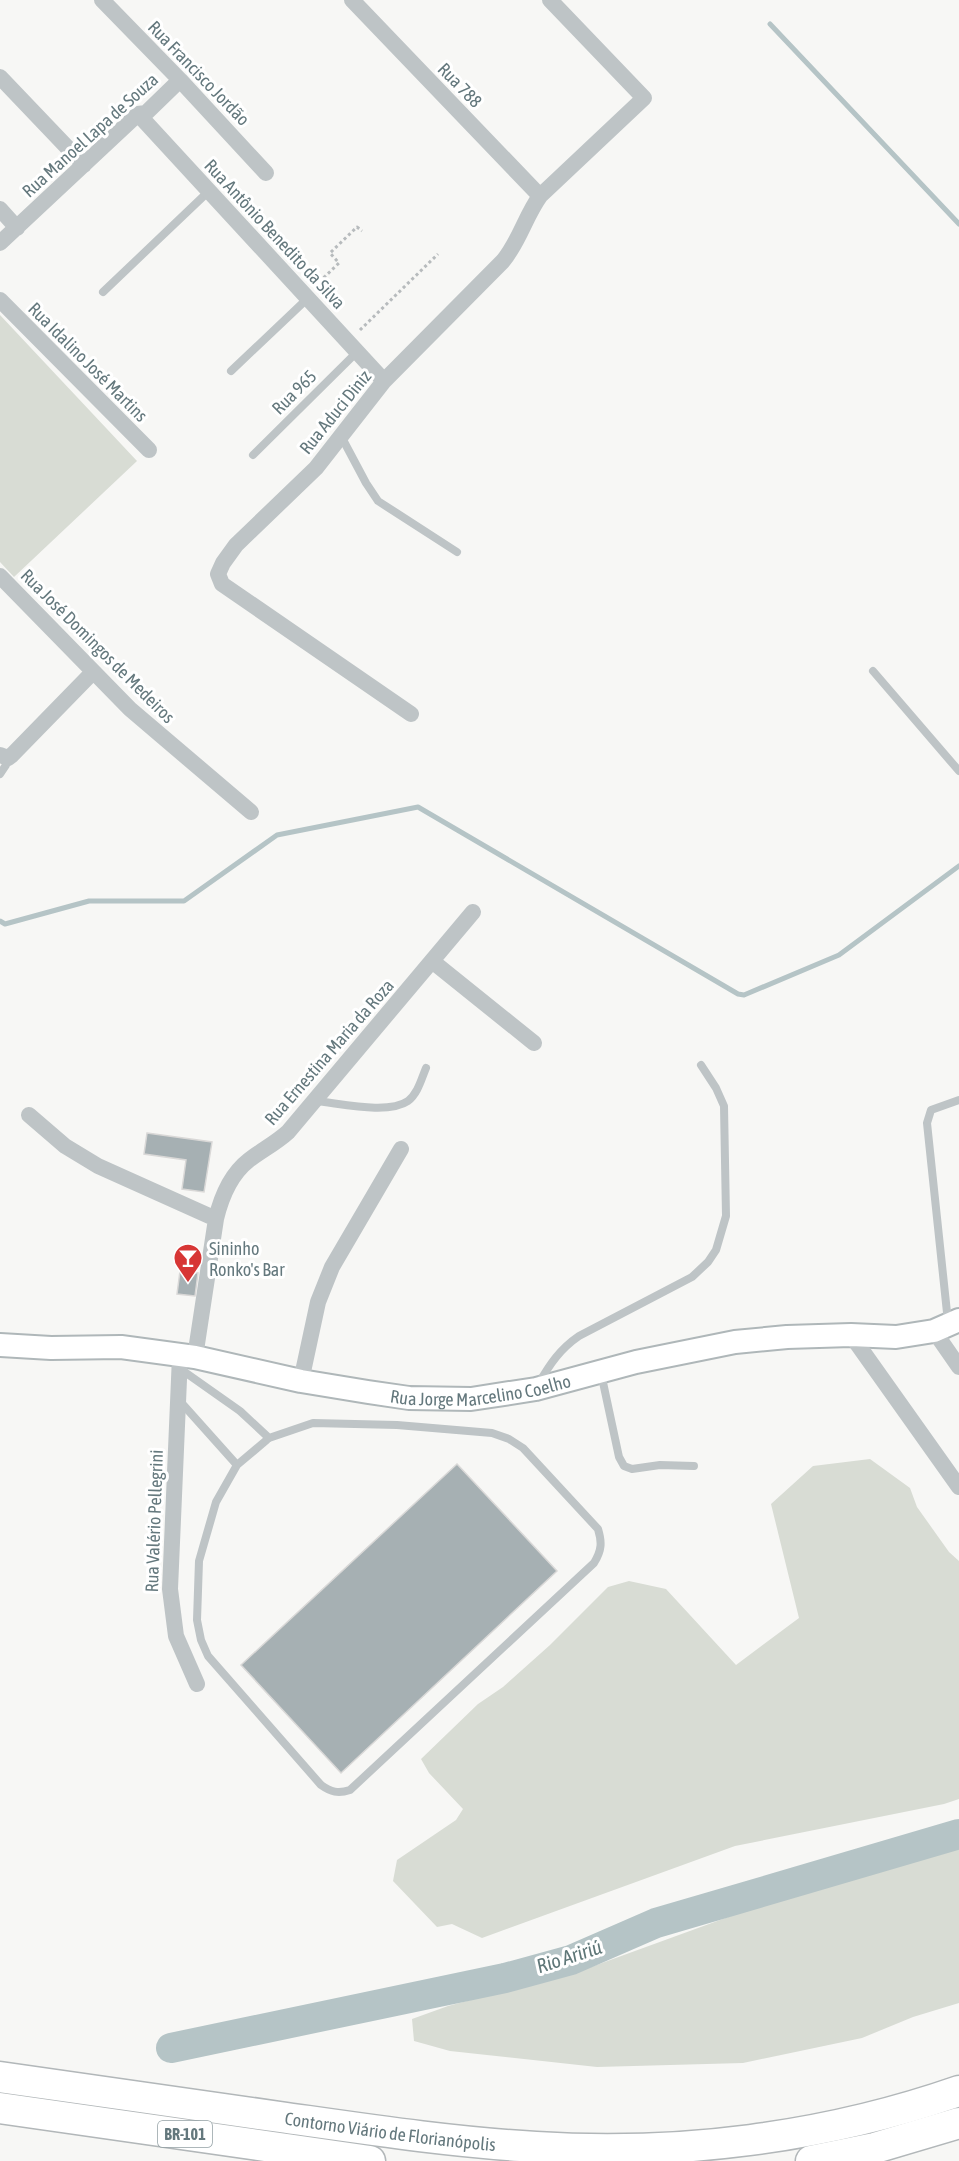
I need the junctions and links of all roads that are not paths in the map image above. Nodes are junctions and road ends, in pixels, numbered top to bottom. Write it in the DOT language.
graph roads {
  1 [pos="102,0"];
  2 [pos="352,0"];
  3 [pos="550,0"];
  4 [pos="0,77"];
  5 [pos="180,80"];
  6 [pos="138,114"];
  7 [pos="84,165"];
  8 [pos="266,173"];
  9 [pos="209,191"];
  10 [pos="540,196"];
  11 [pos="0,209"];
  12 [pos="17,228"];
  13 [pos="0,243"];
  14 [pos="103,292"];
  15 [pos="307,297"];
  16 [pos="0,300"];
  17 [pos="353,347"];
  18 [pos="231,371"];
  19 [pos="384,381"];
  20 [pos="341,436"];
  21 [pos="148,450"];
  22 [pos="253,455"];
  23 [pos="457,552"];
  24 [pos="0,576"];
  25 [pos="873,671"];
  26 [pos="93,672"];
  27 [pos="411,714"];
  28 [pos="4,756"];
  29 [pos="959,771"];
  30 [pos="0,774"];
  31 [pos="251,812"];
  32 [pos="473,912"];
  33 [pos="432,961"];
  34 [pos="534,1043"];
  35 [pos="701,1065"];
  36 [pos="426,1068"];
  37 [pos="959,1100"];
  38 [pos="315,1101"];
  39 [pos="29,1115"];
  40 [pos="401,1149"];
  41 [pos="216,1219"];
  42 [pos="947,1326"];
  43 [pos="851,1335"];
  44 [pos="0,1345"];
  45 [pos="185,1360"];
  46 [pos="959,1367"];
  47 [pos="601,1373"];
  48 [pos="301,1381"];
  49 [pos="536,1389"];
  50 [pos="178,1398"];
  51 [pos="268,1438"];
  52 [pos="237,1465"];
  53 [pos="694,1466"];
  54 [pos="959,1487"];
  55 [pos="197,1684"];
  56 [pos="0,2077"];
  57 [pos="959,2091"];
  58 [pos="0,2108"];
  59 [pos="959,2123"];
  60 [pos="370,2161"];
  61 [pos="811,2161"];
  1 -- 5 [label="street, Rua Francisco Jordão"];
  2 -- 10 [label="street, Rua 788"];
  3 -- 10 [label="street, Rua Aduci Diniz"];
  4 -- 7 [label="street"];
  5 -- 6 [label="street, Rua Manoel Lapa de Souza"];
  5 -- 8 [label="street, Rua Francisco Jordão"];
  6 -- 7 [label="street, Rua Manoel Lapa de Souza"];
  6 -- 9 [label="street, Rua Antônio Benedito da Silva"];
  7 -- 12 [label="street, Rua Manoel Lapa de Souza"];
  9 -- 14 [label="lane"];
  9 -- 15 [label="street, Rua Antônio Benedito da Silva"];
  10 -- 19 [label="street, Rua Aduci Diniz"];
  11 -- 12 [label="street"];
  12 -- 13 [label="street, Rua Manoel Lapa de Souza"];
  15 -- 17 [label="street, Rua Antônio Benedito da Silva"];
  15 -- 18 [label="lane"];
  16 -- 21 [label="street, Rua Idalino José Martins"];
  17 -- 19 [label="street, Rua Antônio Benedito da Silva"];
  17 -- 22 [label="lane, Rua 965"];
  19 -- 20 [label="street, Rua Aduci Diniz"];
  20 -- 23 [label="lane"];
  20 -- 27 [label="street, Rua Aduci Diniz"];
  24 -- 26 [label="street, Rua José Domingos de Medeiros"];
  25 -- 29 [label="lane"];
  26 -- 28 [label="street"];
  26 -- 31 [label="street, Rua José Domingos de Medeiros"];
  28 -- 30 [label="lane"];
  32 -- 33 [label="street, Rua Ernestina Maria da Roza"];
  33 -- 34 [label="street"];
  33 -- 38 [label="street, Rua Ernestina Maria da Roza"];
  35 -- 49 [label="lane"];
  36 -- 38 [label="lane"];
  37 -- 42 [label="lane"];
  38 -- 41 [label="street, Rua Ernestina Maria da Roza"];
  39 -- 41 [label="street"];
  40 -- 48 [label="street"];
  41 -- 45 [label="street, Rua Ernestina Maria da Roza"];
  42 -- 43 [label="street, Rua Jorge Marcelino Coelho"];
  42 -- 46 [label="street"];
  43 -- 47 [label="street, Rua Jorge Marcelino Coelho"];
  43 -- 54 [label="street"];
  44 -- 45 [label="street, Rua Jorge Marcelino Coelho"];
  45 -- 48 [label="street, Rua Jorge Marcelino Coelho"];
  45 -- 50 [label="street, Rua Valério Pellegrini"];
  45 -- 51 [label="lane"];
  47 -- 49 [label="street, Rua Jorge Marcelino Coelho"];
  47 -- 53 [label="lane"];
  48 -- 49 [label="street, Rua Jorge Marcelino Coelho"];
  50 -- 52 [label="lane"];
  50 -- 55 [label="street, Rua Valério Pellegrini"];
  51 -- 52 [label="lane"];
  51 -- 52 [label="lane"];
  56 -- 57 [label="highway, Contorno Viário de Florianópolis / BR-101"];
  58 -- 60 [label="highway, Contorno Viário de Florianópolis / BR-101"];
  59 -- 61 [label="highway"];
}
